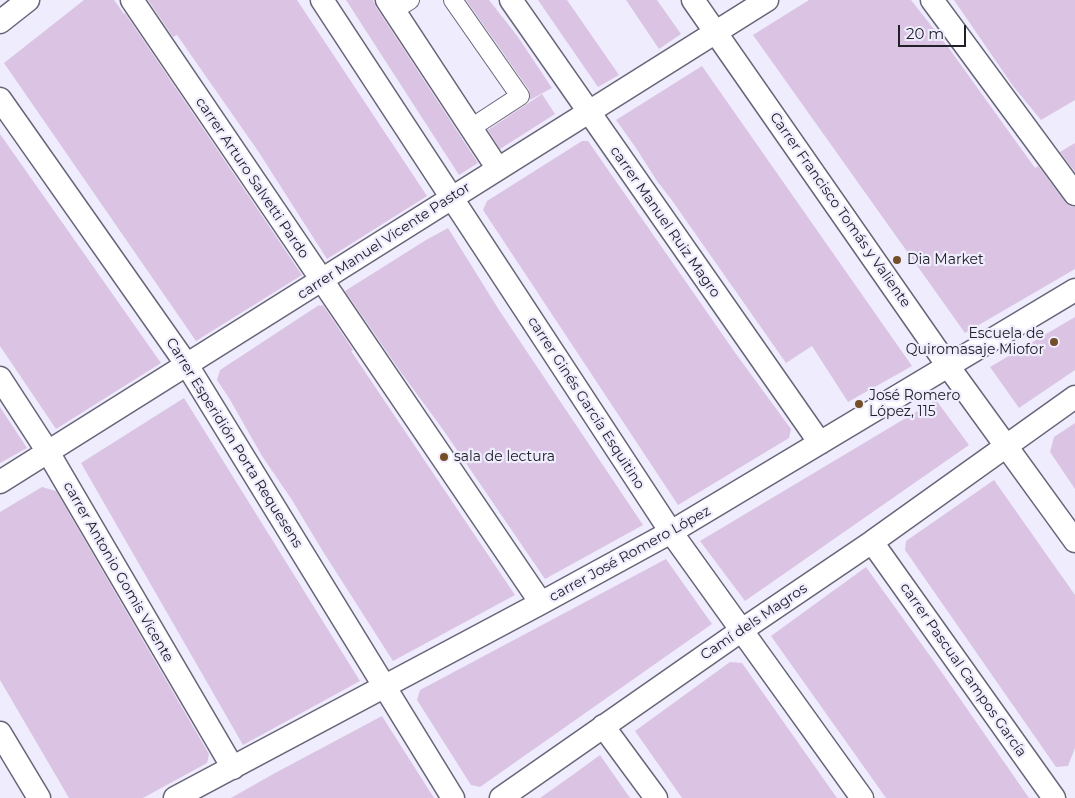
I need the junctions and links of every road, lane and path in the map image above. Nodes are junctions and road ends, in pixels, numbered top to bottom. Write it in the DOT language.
graph roads {
  1 [pos="28,0"];
  2 [pos="132,0"];
  3 [pos="322,0"];
  4 [pos="452,0"];
  5 [pos="511,0"];
  6 [pos="693,0"];
  7 [pos="767,0"];
  8 [pos="932,0"];
  9 [pos="397,3"];
  10 [pos="0,22"];
  11 [pos="716,31"];
  12 [pos="0,98"];
  13 [pos="589,112"];
  14 [pos="471,128"];
  15 [pos="498,169"];
  16 [pos="1075,194"];
  17 [pos="451,198"];
  18 [pos="322,281"];
  19 [pos="1075,290"];
  20 [pos="188,365"];
  21 [pos="948,366"];
  22 [pos="0,378"];
  23 [pos="1075,397"];
  24 [pos="820,443"];
  25 [pos="1006,445"];
  26 [pos="48,452"];
  27 [pos="0,482"];
  28 [pos="671,532"];
  29 [pos="1075,541"];
  30 [pos="872,542"];
  31 [pos="541,603"];
  32 [pos="742,630"];
  33 [pos="384,686"];
  34 [pos="603,726"];
  35 [pos="0,733"];
  36 [pos="233,768"];
  37 [pos="39,798"];
  38 [pos="175,798"];
  39 [pos="453,798"];
  40 [pos="501,798"];
  41 [pos="656,798"];
  42 [pos="862,798"];
  43 [pos="1054,798"];
  1 -- 10 [label="street"];
  2 -- 18 [label="street, carrer Arturo Salvetti Pardo"];
  3 -- 17 [label="street, carrer Ginés García Esquitino"];
  4 -- 14 [label="street"];
  5 -- 13 [label="street, carrer Manuel Ruiz Magro"];
  6 -- 11 [label="street, Carrer Francisco Tomás y Valiente"];
  7 -- 11 [label="street, carrer Manuel Vicente Pastor"];
  8 -- 16 [label="street"];
  9 -- 14 [label="street"];
  11 -- 13 [label="street, carrer Manuel Vicente Pastor"];
  11 -- 21 [label="street, Carrer Francisco Tomás y Valiente"];
  12 -- 20 [label="street, Carrer Esperidión Porta Requesens"];
  13 -- 15 [label="street, carrer Manuel Vicente Pastor"];
  13 -- 24 [label="street, carrer Manuel Ruiz Magro"];
  14 -- 15 [label="street"];
  15 -- 17 [label="street, carrer Manuel Vicente Pastor"];
  17 -- 18 [label="street, carrer Manuel Vicente Pastor"];
  17 -- 28 [label="street, carrer Ginés García Esquitino"];
  18 -- 20 [label="street, carrer Manuel Vicente Pastor"];
  18 -- 31 [label="street, carrer Arturo Salvetti Pardo"];
  19 -- 21 [label="street, carrer José Romero López"];
  20 -- 26 [label="street, carrer Manuel Vicente Pastor"];
  20 -- 33 [label="street, Carrer Esperidión Porta Requesens"];
  21 -- 24 [label="street, carrer José Romero López"];
  21 -- 25 [label="street, Carrer Francisco Tomás y Valiente"];
  22 -- 26 [label="street, carrer Antonio Gomis Vicente"];
  23 -- 25 [label="street, Camí dels Magros"];
  24 -- 28 [label="street, carrer José Romero López"];
  25 -- 29 [label="street, Carrer Francisco Tomás y Valiente"];
  25 -- 30 [label="street, Camí dels Magros"];
  26 -- 27 [label="street, carrer Manuel Vicente Pastor"];
  26 -- 36 [label="street, carrer Antonio Gomis Vicente"];
  28 -- 31 [label="street, carrer José Romero López"];
  28 -- 32 [label="street, carrer Ginés García Esquitino"];
  30 -- 32 [label="street, Camí dels Magros"];
  30 -- 43 [label="street, carrer Pascual Campos García"];
  31 -- 33 [label="street, carrer José Romero López"];
  32 -- 34 [label="street, Camí dels Magros"];
  32 -- 42 [label="street, carrer Ginés García Esquitino"];
  33 -- 36 [label="street, carrer José Romero López"];
  33 -- 39 [label="street, Carrer Esperidión Porta Requesens"];
  34 -- 40 [label="street, Camí dels Magros"];
  34 -- 41 [label="street"];
  35 -- 37 [label="street"];
  36 -- 38 [label="street, carrer José Romero López"];
}
